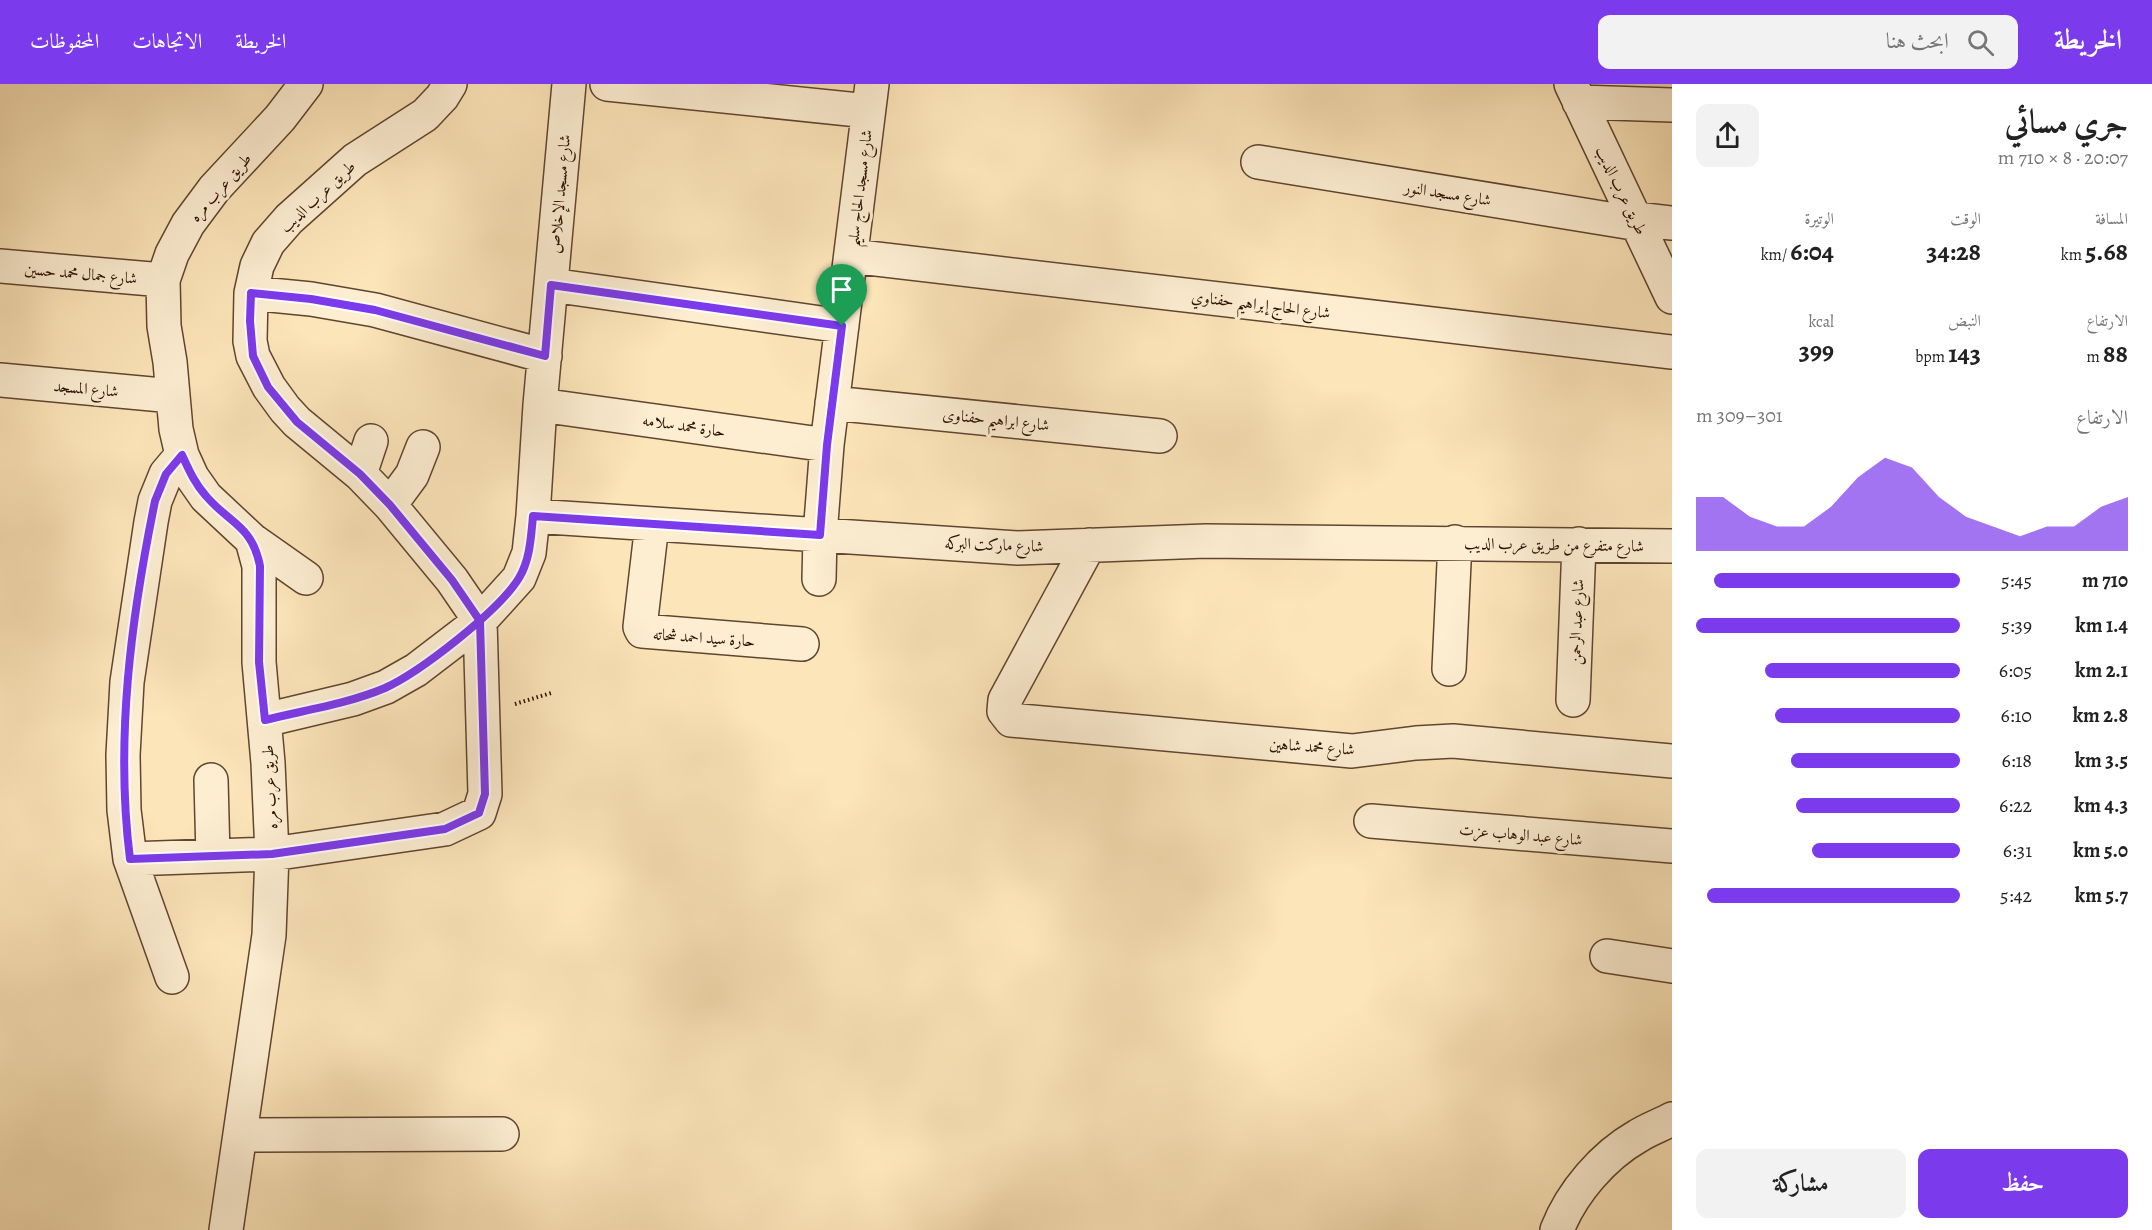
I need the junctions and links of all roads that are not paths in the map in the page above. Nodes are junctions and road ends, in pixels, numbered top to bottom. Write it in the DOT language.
graph roads {
  1 [pos="306,84"];
  2 [pos="450,84"];
  3 [pos="569,84"];
  4 [pos="607,84"];
  5 [pos="1573,88"];
  6 [pos="870,98"];
  7 [pos="1672,105"];
  8 [pos="1258,162"];
  9 [pos="1637,221"];
  10 [pos="1672,223"];
  11 [pos="851,256"];
  12 [pos="0,266"];
  13 [pos="163,280"];
  14 [pos="551,285"];
  15 [pos="251,293"];
  16 [pos="1672,297"];
  17 [pos="842,326"];
  18 [pos="1672,352"];
  19 [pos="545,356"];
  20 [pos="0,380"];
  21 [pos="173,396"];
  22 [pos="832,403"];
  23 [pos="540,405"];
  24 [pos="1160,436"];
  25 [pos="371,441"];
  26 [pos="827,445"];
  27 [pos="423,447"];
  28 [pos="182,455"];
  29 [pos="360,474"];
  30 [pos="390,505"];
  31 [pos="533,516"];
  32 [pos="652,524"];
  33 [pos="820,535"];
  34 [pos="252,540"];
  35 [pos="1455,542"];
  36 [pos="1579,544"];
  37 [pos="1089,545"];
  38 [pos="1672,546"];
  39 [pos="306,578"];
  40 [pos="819,579"];
  41 [pos="480,621"];
  42 [pos="802,644"];
  43 [pos="1449,669"];
  44 [pos="1573,700"];
  45 [pos="265,720"];
  46 [pos="1672,761"];
  47 [pos="211,780"];
  48 [pos="1371,821"];
  49 [pos="1672,846"];
  50 [pos="272,854"];
  51 [pos="213,856"];
  52 [pos="130,859"];
  53 [pos="1607,956"];
  54 [pos="1672,966"];
  55 [pos="172,977"];
  56 [pos="1672,1119"];
  57 [pos="502,1134"];
  58 [pos="240,1135"];
  59 [pos="226,1230"];
  60 [pos="1557,1230"];
  1 -- 13 [label="street, طريق عرب مره"];
  2 -- 15 [label="street, طريق عرب الديب"];
  3 -- 14 [label="street, شارع مسجد الإخلاص"];
  4 -- 6 [label="street"];
  5 -- 7 [label="street"];
  5 -- 9 [label="street, طريق عرب الديب"];
  6 -- 11 [label="street, شارع مسجد الحاج سليم"];
  8 -- 9 [label="street, شارع مسجد النور"];
  9 -- 10 [label="street, شارع مسجد النور"];
  9 -- 16 [label="street, طريق عرب الديب"];
  11 -- 17 [label="street, شارع مسجد الحاج سليم"];
  11 -- 18 [label="street, شارع الحاج إبراهيم حفناوي"];
  12 -- 13 [label="street, شارع جمال محمد حسين"];
  13 -- 21 [label="street, طريق عرب مره"];
  14 -- 17 [label="street"];
  14 -- 19 [label="street, شارع مسجد الإخلاص"];
  15 -- 19 [label="street"];
  15 -- 29 [label="street, طريق عرب الديب"];
  17 -- 22 [label="street, شارع مسجد الحاج سليم"];
  19 -- 23 [label="street, شارع مسجد الإخلاص"];
  20 -- 21 [label="street, شارع المسجد"];
  21 -- 28 [label="street, طريق عرب مره"];
  22 -- 24 [label="street, شارع ابراهيم حفناوى"];
  22 -- 26 [label="street, شارع مسجد الحاج سليم"];
  23 -- 26 [label="street, حارة محمد سلامه"];
  23 -- 31 [label="street, شارع مسجد الإخلاص"];
  25 -- 29 [label="street"];
  26 -- 33 [label="street, شارع مسجد الحاج سليم"];
  27 -- 30 [label="street"];
  28 -- 34 [label="street, طريق عرب مره"];
  28 -- 52 [label="street"];
  29 -- 30 [label="street, طريق عرب الديب"];
  30 -- 41 [label="street, طريق عرب الديب"];
  31 -- 32 [label="street, شارع ماركت البركه"];
  31 -- 41 [label="street, شارع مسجد الإخلاص"];
  32 -- 33 [label="street, شارع ماركت البركه"];
  32 -- 42 [label="street, حارة سيد احمد شحاته"];
  33 -- 37 [label="street, شارع ماركت البركه"];
  33 -- 40 [label="street, شارع مسجد الحاج سليم"];
  34 -- 39 [label="street"];
  34 -- 45 [label="street, طريق عرب مره"];
  35 -- 36 [label="street, شارع متفرع من طريق عرب الديب"];
  35 -- 37 [label="street, شارع ماركت البركه"];
  35 -- 43 [label="street, شارع متفرع من طريق عرب الديب"];
  36 -- 38 [label="street, شارع متفرع من طريق عرب الديب"];
  36 -- 44 [label="street, شارع عبد الرحمن"];
  37 -- 46 [label="street, شارع محمد شاهين"];
  41 -- 45 [label="street, شارع مسجد الإخلاص"];
  41 -- 50 [label="street"];
  45 -- 50 [label="street, طريق عرب مره"];
  47 -- 51 [label="street"];
  48 -- 49 [label="street, شارع عبد الوهاب عزت"];
  50 -- 51 [label="street"];
  50 -- 58 [label="street, طريق عرب مره"];
  51 -- 52 [label="street"];
  52 -- 55 [label="street"];
  53 -- 54 [label="street"];
  56 -- 60 [label="street"];
  57 -- 58 [label="street"];
  58 -- 59 [label="street, طريق عرب مره"];
}
